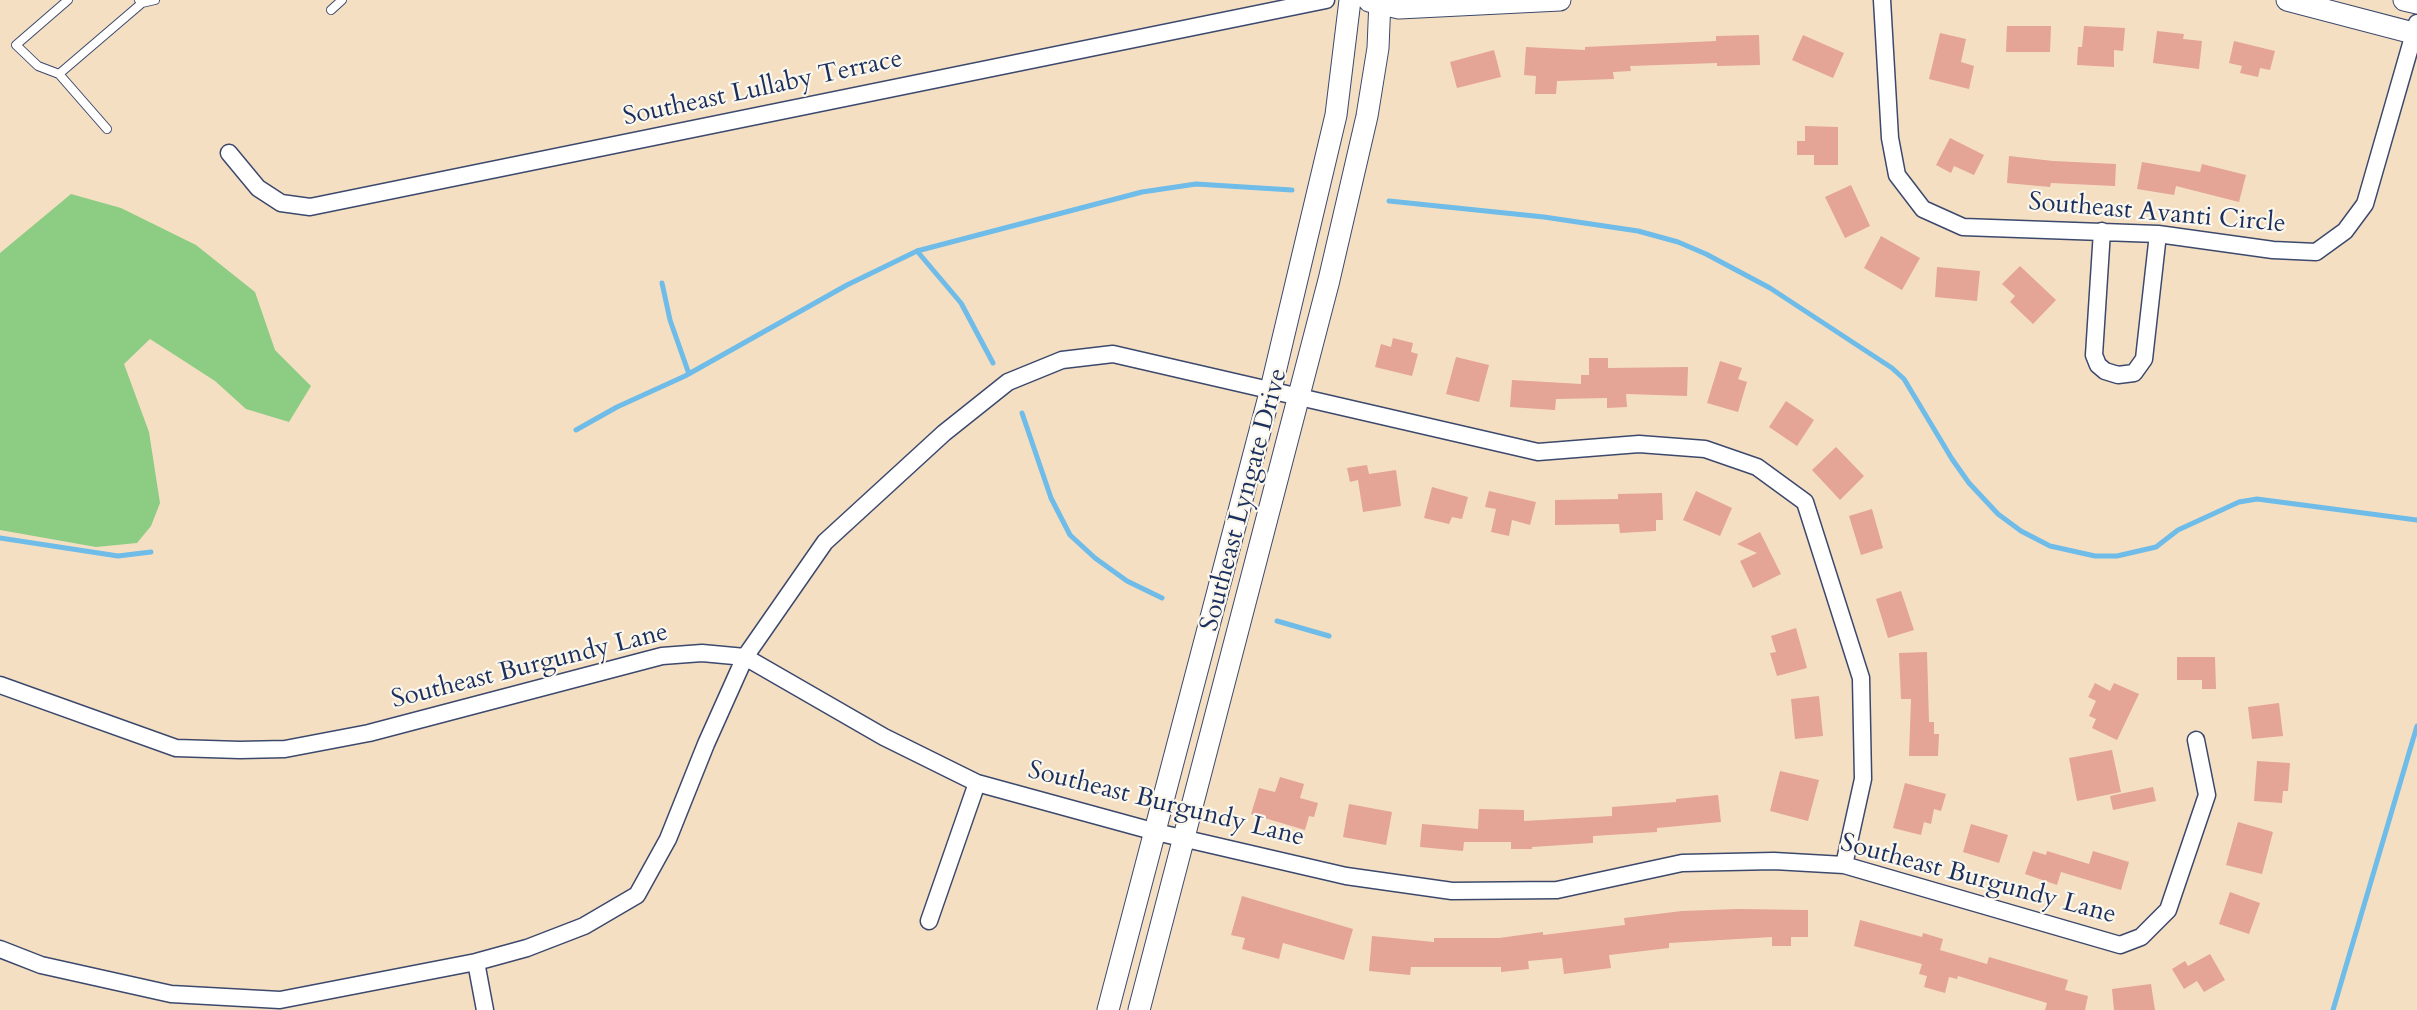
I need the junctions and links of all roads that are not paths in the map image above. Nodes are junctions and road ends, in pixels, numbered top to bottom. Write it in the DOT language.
graph roads {
  1 [pos="68,0"];
  2 [pos="155,0"];
  3 [pos="342,0"];
  4 [pos="1326,0"];
  5 [pos="1350,0"];
  6 [pos="1560,0"];
  7 [pos="1882,0"];
  8 [pos="2287,0"];
  9 [pos="2404,0"];
  10 [pos="141,2"];
  11 [pos="1375,2"];
  12 [pos="2417,3"];
  13 [pos="331,10"];
  14 [pos="2416,30"];
  15 [pos="59,74"];
  16 [pos="107,129"];
  17 [pos="230,153"];
  18 [pos="2102,231"];
  19 [pos="2158,234"];
  20 [pos="1271,389"];
  21 [pos="1299,397"];
  22 [pos="745,657"];
  23 [pos="0,685"];
  24 [pos="2196,740"];
  25 [pos="977,783"];
  26 [pos="1156,832"];
  27 [pos="1184,838"];
  28 [pos="1844,865"];
  29 [pos="929,921"];
  30 [pos="0,949"];
  31 [pos="476,962"];
  32 [pos="485,1010"];
  33 [pos="1108,1010"];
  34 [pos="1139,1010"];
  1 -- 15 [label="lane"];
  2 -- 10 [label="lane"];
  3 -- 13 [label="lane"];
  4 -- 17 [label="street, Southeast Lullaby Terrace"];
  5 -- 20 [label="street, Southeast Lyngate Drive"];
  6 -- 11 [label="street"];
  7 -- 18 [label="street, Southeast Avanti Circle"];
  8 -- 14 [label="street"];
  9 -- 12 [label="street"];
  10 -- 15 [label="lane"];
  11 -- 21 [label="street, Southeast Lyngate Drive"];
  14 -- 19 [label="street, Southeast Avanti Circle"];
  15 -- 16 [label="lane"];
  18 -- 19 [label="street, Southeast Avanti Circle"];
  18 -- 19 [label="street"];
  20 -- 21 [label="street"];
  20 -- 22 [label="street"];
  20 -- 26 [label="street, Southeast Lyngate Drive"];
  21 -- 27 [label="street, Southeast Lyngate Drive"];
  21 -- 28 [label="street"];
  22 -- 23 [label="street, Southeast Burgundy Lane"];
  22 -- 25 [label="street, Southeast Burgundy Lane"];
  22 -- 31 [label="street"];
  24 -- 28 [label="street, Southeast Burgundy Lane"];
  25 -- 26 [label="street, Southeast Burgundy Lane"];
  25 -- 29 [label="street"];
  26 -- 27 [label="street, Southeast Burgundy Lane"];
  26 -- 33 [label="street, Southeast Lyngate Drive"];
  27 -- 28 [label="street, Southeast Burgundy Lane"];
  27 -- 34 [label="street, Southeast Lyngate Drive"];
  30 -- 31 [label="street"];
  31 -- 32 [label="street"];
}
